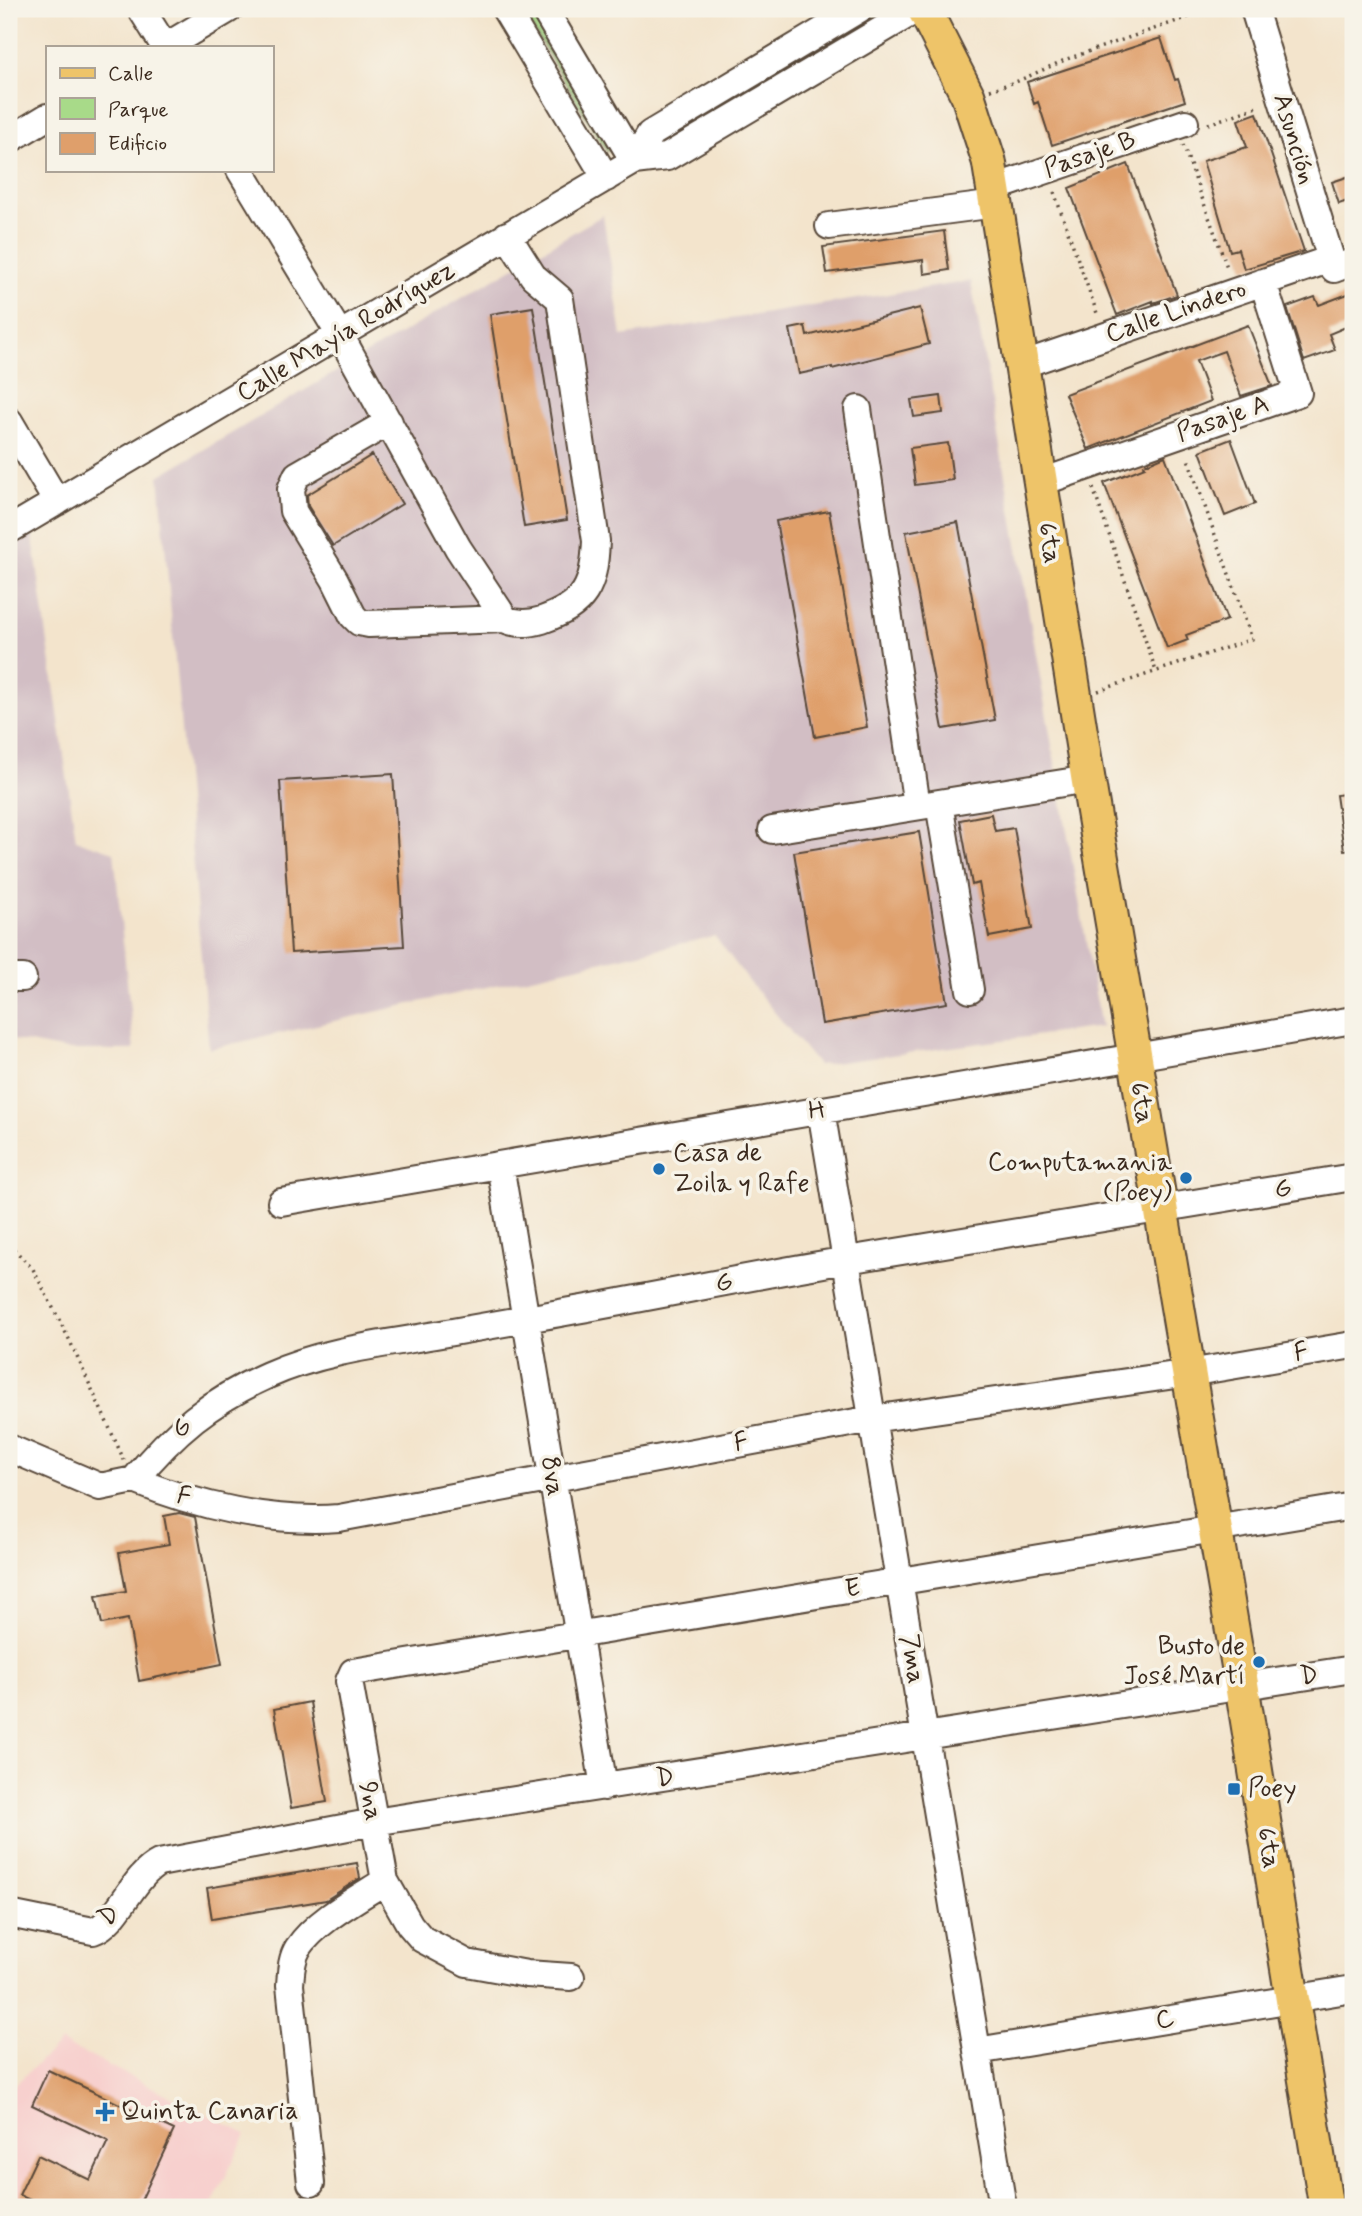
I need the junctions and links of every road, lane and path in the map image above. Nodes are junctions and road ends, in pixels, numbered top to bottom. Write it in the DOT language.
graph roads {
  1 [pos="141,9"];
  2 [pos="229,9"];
  3 [pos="505,9"];
  4 [pos="544,9"];
  5 [pos="859,9"];
  6 [pos="917,9"];
  7 [pos="924,9"];
  8 [pos="1212,9"];
  9 [pos="1254,9"];
  10 [pos="164,46"];
  11 [pos="167,46"];
  12 [pos="968,96"];
  13 [pos="1281,99"];
  14 [pos="46,118"];
  15 [pos="1181,124"];
  16 [pos="9,140"];
  17 [pos="634,161"];
  18 [pos="1046,170"];
  19 [pos="241,172"];
  20 [pos="606,178"];
  21 [pos="995,196"];
  22 [pos="829,226"];
  23 [pos="507,235"];
  24 [pos="1339,263"];
  25 [pos="1263,282"];
  26 [pos="1236,292"];
  27 [pos="341,335"];
  28 [pos="1105,337"];
  29 [pos="1021,365"];
  30 [pos="858,409"];
  31 [pos="9,421"];
  32 [pos="388,422"];
  33 [pos="1179,434"];
  34 [pos="1085,467"];
  35 [pos="1039,482"];
  36 [pos="57,502"];
  37 [pos="9,530"];
  38 [pos="505,619"];
  39 [pos="1156,671"];
  40 [pos="1075,699"];
  41 [pos="1088,779"];
  42 [pos="928,805"];
  43 [pos="772,830"];
  44 [pos="970,990"];
  45 [pos="1353,1020"];
  46 [pos="1134,1057"];
  47 [pos="821,1110"];
  48 [pos="500,1165"];
  49 [pos="1353,1177"];
  50 [pos="281,1202"];
  51 [pos="1160,1210"];
  52 [pos="9,1244"];
  53 [pos="846,1260"];
  54 [pos="526,1320"];
  55 [pos="1353,1345"];
  56 [pos="1189,1373"];
  57 [pos="872,1419"];
  58 [pos="9,1448"];
  59 [pos="552,1478"];
  60 [pos="134,1480"];
  61 [pos="1353,1506"];
  62 [pos="1215,1529"];
  63 [pos="899,1582"];
  64 [pos="579,1635"];
  65 [pos="1353,1669"];
  66 [pos="353,1672"];
  67 [pos="1242,1687"];
  68 [pos="925,1737"];
  69 [pos="604,1787"];
  70 [pos="374,1822"];
  71 [pos="385,1881"];
  72 [pos="9,1914"];
  73 [pos="571,1977"];
  74 [pos="1353,1989"];
  75 [pos="1292,1999"];
  76 [pos="977,2051"];
  77 [pos="311,2183"];
  78 [pos="1003,2207"];
  79 [pos="1326,2207"];
  1 -- 10 [label="street"];
  2 -- 11 [label="street"];
  3 -- 20 [label="street"];
  4 -- 17 [label="street"];
  5 -- 17 [label="street, Calle Mayía Rodríguez"];
  6 -- 17 [label="street, Calle Mayía Rodríguez"];
  7 -- 12 [label="main road, 6ta"];
  8 -- 12 [label="path"];
  9 -- 13 [label="street, Asunción"];
  12 -- 21 [label="main road, 6ta"];
  13 -- 15 [label="path"];
  13 -- 24 [label="street, Asunción"];
  14 -- 16 [label="street"];
  15 -- 18 [label="street, Pasaje B"];
  15 -- 26 [label="path"];
  17 -- 20 [label="street, Calle Mayía Rodríguez"];
  18 -- 21 [label="street, Pasaje B"];
  18 -- 28 [label="path"];
  19 -- 27 [label="street"];
  20 -- 23 [label="street, Calle Mayía Rodríguez"];
  21 -- 22 [label="street, Pasaje B"];
  21 -- 29 [label="main road, 6ta"];
  23 -- 27 [label="street, Calle Mayía Rodríguez"];
  23 -- 38 [label="street"];
  24 -- 25 [label="street, Calle Lindero"];
  25 -- 26 [label="street, Calle Lindero"];
  25 -- 33 [label="street, Pasaje A"];
  26 -- 28 [label="street, Calle Lindero"];
  27 -- 32 [label="street"];
  27 -- 36 [label="street, Calle Mayía Rodríguez"];
  28 -- 29 [label="street, Calle Lindero"];
  29 -- 35 [label="main road, 6ta"];
  30 -- 42 [label="street"];
  31 -- 36 [label="street"];
  32 -- 38 [label="street"];
  32 -- 38 [label="street"];
  33 -- 34 [label="street, Pasaje A"];
  33 -- 39 [label="path"];
  34 -- 35 [label="street, Pasaje A"];
  34 -- 39 [label="path"];
  35 -- 40 [label="main road, 6ta"];
  36 -- 37 [label="street, Calle Mayía Rodríguez"];
  39 -- 40 [label="path"];
  40 -- 41 [label="main road, 6ta"];
  41 -- 42 [label="street"];
  41 -- 46 [label="main road, 6ta"];
  42 -- 43 [label="street"];
  42 -- 44 [label="street"];
  45 -- 46 [label="street, H"];
  46 -- 47 [label="street, H"];
  46 -- 51 [label="main road, 6ta"];
  47 -- 48 [label="street, H"];
  47 -- 53 [label="street, 7ma"];
  48 -- 50 [label="street, H"];
  48 -- 54 [label="street, 8va"];
  49 -- 51 [label="street, G"];
  51 -- 53 [label="street, G"];
  51 -- 56 [label="main road, 6ta"];
  52 -- 60 [label="path"];
  53 -- 54 [label="street, G"];
  53 -- 57 [label="street, 7ma"];
  54 -- 59 [label="street, 8va"];
  54 -- 60 [label="street, G"];
  55 -- 56 [label="street, F"];
  56 -- 57 [label="street, F"];
  56 -- 62 [label="main road, 6ta"];
  57 -- 59 [label="street, F"];
  57 -- 63 [label="street, 7ma"];
  58 -- 60 [label="street"];
  59 -- 60 [label="street, F"];
  59 -- 64 [label="street, 8va"];
  61 -- 62 [label="street, E"];
  62 -- 63 [label="street, E"];
  62 -- 67 [label="main road, 6ta"];
  63 -- 64 [label="street, E"];
  63 -- 68 [label="street, 7ma"];
  64 -- 66 [label="street, E"];
  64 -- 69 [label="street, 8va"];
  65 -- 67 [label="street, D"];
  66 -- 70 [label="street, 9na"];
  67 -- 68 [label="street, D"];
  67 -- 75 [label="main road, 6ta"];
  68 -- 69 [label="street, D"];
  68 -- 76 [label="street, 7ma"];
  69 -- 70 [label="street, D"];
  70 -- 71 [label="street, 9na"];
  70 -- 72 [label="street, D"];
  71 -- 73 [label="street, 9na"];
  71 -- 77 [label="street"];
  74 -- 75 [label="street, C"];
  75 -- 76 [label="street, C"];
  75 -- 79 [label="main road, 6ta"];
  76 -- 78 [label="street, 7ma"];
}
